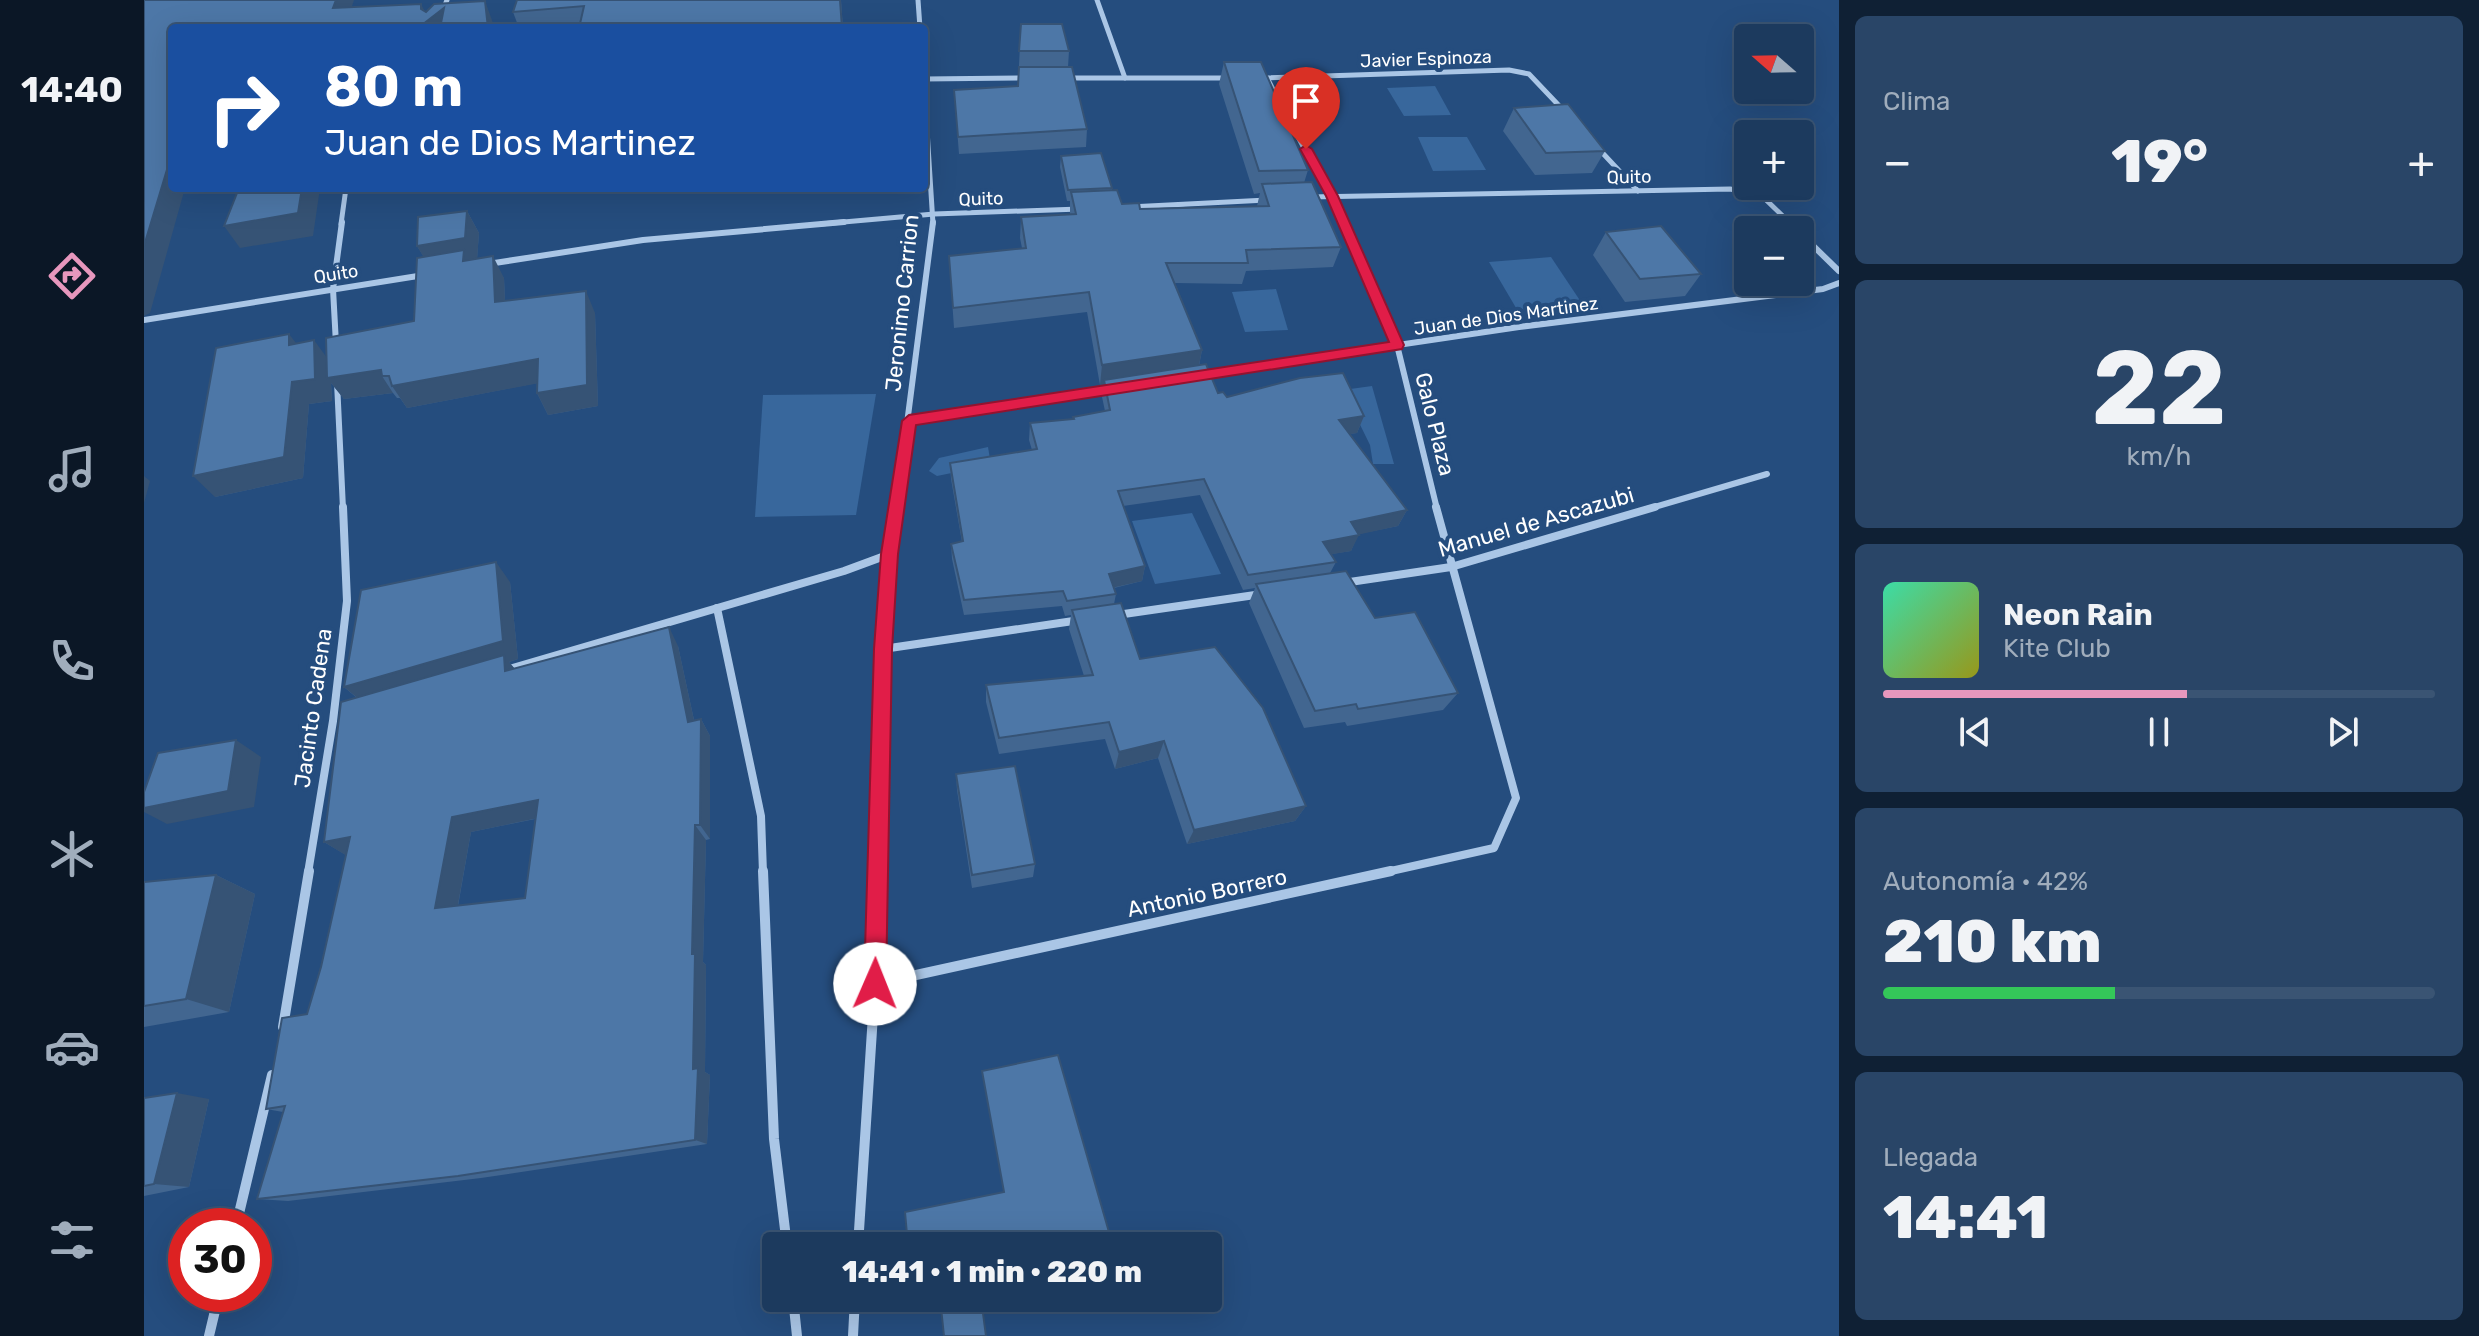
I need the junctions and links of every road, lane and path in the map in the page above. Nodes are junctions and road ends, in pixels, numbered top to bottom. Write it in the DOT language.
graph roads {
  1 [pos="447,0"];
  2 [pos="918,0"];
  3 [pos="1097,0"];
  4 [pos="438,24"];
  5 [pos="920,24"];
  6 [pos="1032,78"];
  7 [pos="1063,78"];
  8 [pos="1125,78"];
  9 [pos="1235,78"];
  10 [pos="1251,78"];
  11 [pos="1267,78"];
  12 [pos="928,81"];
  13 [pos="1573,121"];
  14 [pos="928,134"];
  15 [pos="1595,144"];
  16 [pos="1638,191"];
  17 [pos="345,192"];
  18 [pos="1332,196"];
  19 [pos="1302,198"];
  20 [pos="1272,199"];
  21 [pos="1119,208"];
  22 [pos="1088,209"];
  23 [pos="934,214"];
  24 [pos="1783,216"];
  25 [pos="1814,247"];
  26 [pos="472,267"];
  27 [pos="1839,271"];
  28 [pos="426,274"];
  29 [pos="1839,283"];
  30 [pos="333,289"];
  31 [pos="144,320"];
  32 [pos="1397,345"];
  33 [pos="336,351"];
  34 [pos="337,367"];
  35 [pos="1186,376"];
  36 [pos="1125,386"];
  37 [pos="909,421"];
  38 [pos="1767,474"];
  39 [pos="890,554"];
  40 [pos="1451,567"];
  41 [pos="1340,583"];
  42 [pos="1277,592"];
  43 [pos="717,608"];
  44 [pos="1103,617"];
  45 [pos="1088,619"];
  46 [pos="883,649"];
  47 [pos="502,671"];
  48 [pos="348,716"];
  49 [pos="333,721"];
  50 [pos="1516,798"];
  51 [pos="875,984"];
  52 [pos="282,1032"];
  53 [pos="275,1062"];
  54 [pos="240,1208"];
  55 [pos="785,1232"];
  56 [pos="859,1232"];
  57 [pos="215,1312"];
  58 [pos="794,1312"];
  59 [pos="854,1312"];
  60 [pos="209,1336"];
  61 [pos="797,1336"];
  62 [pos="853,1336"];
  1 -- 4 [label="street"];
  2 -- 5 [label="street"];
  3 -- 8 [label="street"];
  6 -- 12 [label="street"];
  7 -- 8 [label="street"];
  8 -- 9 [label="street"];
  10 -- 11 [label="street, Javier Espinoza"];
  11 -- 13 [label="street, Javier Espinoza"];
  11 -- 18 [label="street, Galo Plaza"];
  14 -- 23 [label="street, Jeronimo Carrion"];
  15 -- 16 [label="street"];
  16 -- 18 [label="street, Quito"];
  16 -- 24 [label="street, Quito"];
  17 -- 30 [label="street"];
  18 -- 19 [label="street, Quito"];
  18 -- 32 [label="street, Galo Plaza"];
  20 -- 21 [label="street"];
  22 -- 23 [label="street, Quito"];
  23 -- 26 [label="street, Quito"];
  23 -- 37 [label="street, Jeronimo Carrion"];
  25 -- 27 [label="street, Quito"];
  28 -- 30 [label="street, Quito"];
  29 -- 32 [label="street, Juan de Dios Martinez"];
  30 -- 31 [label="street, Quito"];
  30 -- 33 [label="street"];
  32 -- 35 [label="street, Juan de Dios Martinez"];
  32 -- 40 [label="street, Galo Plaza"];
  34 -- 49 [label="street, Jacinto Cadena"];
  36 -- 37 [label="street"];
  37 -- 39 [label="street, Jeronimo Carrion"];
  38 -- 40 [label="street, Manuel de Ascazubi"];
  39 -- 43 [label="street"];
  39 -- 46 [label="street, Jeronimo Carrion"];
  40 -- 41 [label="street, Manuel de Ascazubi"];
  40 -- 50 [label="street, Galo Plaza"];
  42 -- 44 [label="street"];
  43 -- 47 [label="street"];
  43 -- 55 [label="street"];
  45 -- 46 [label="street"];
  46 -- 51 [label="street, Jeronimo Carrion"];
  48 -- 49 [label="street"];
  49 -- 52 [label="street, Jacinto Cadena"];
  50 -- 51 [label="street, Antonio Borrero"];
  51 -- 56 [label="street, Jeronimo Carrion"];
  53 -- 54 [label="street"];
  57 -- 60 [label="street"];
  58 -- 61 [label="street"];
  59 -- 62 [label="street"];
}
